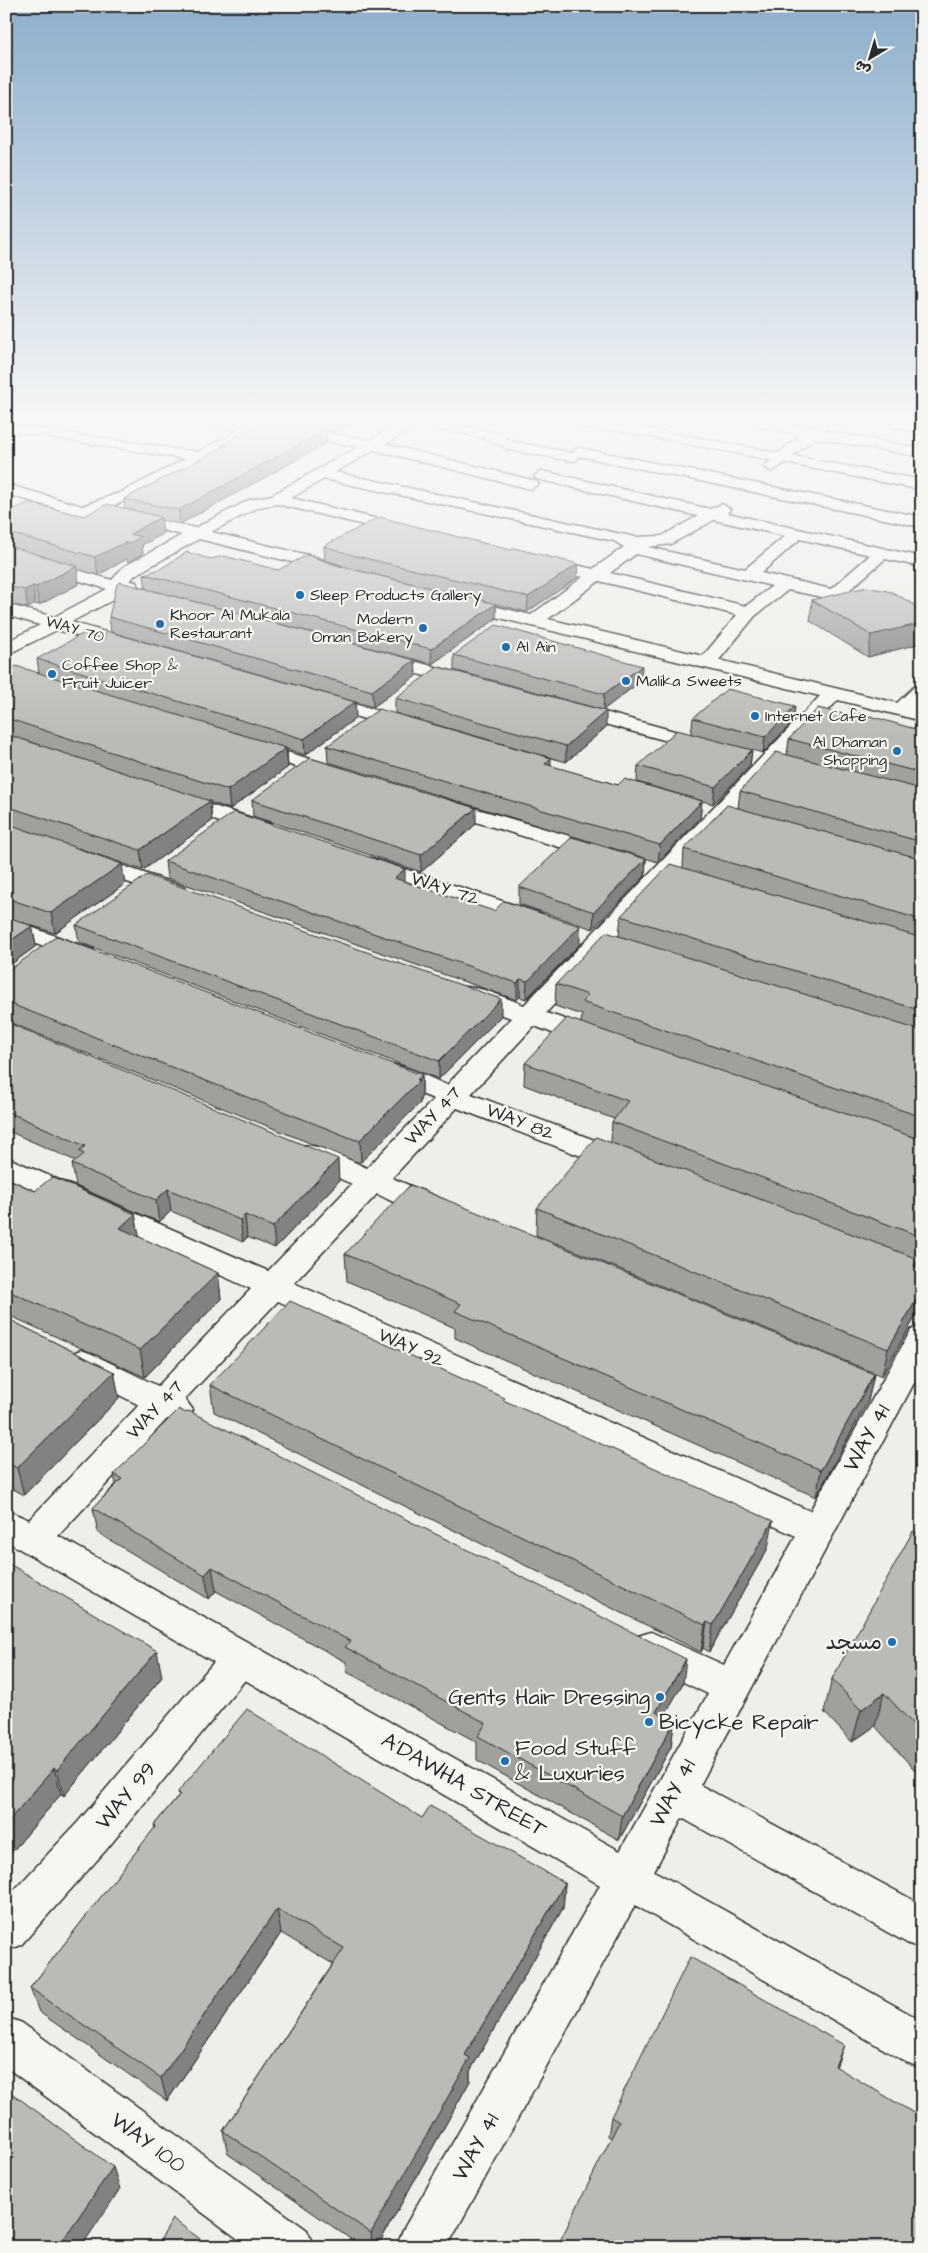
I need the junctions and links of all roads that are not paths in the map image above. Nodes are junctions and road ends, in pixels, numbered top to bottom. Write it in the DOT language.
graph roads {
  1 [pos="123,529"];
  2 [pos="170,529"];
  3 [pos="214,529"];
  4 [pos="402,529"];
  5 [pos="582,529"];
  6 [pos="687,529"];
  7 [pos="777,529"];
  8 [pos="916,532"];
  9 [pos="422,534"];
  10 [pos="798,534"];
  11 [pos="146,539"];
  12 [pos="219,540"];
  13 [pos="199,542"];
  14 [pos="178,543"];
  15 [pos="632,545"];
  16 [pos="265,551"];
  17 [pos="6,554"];
  18 [pos="888,554"];
  19 [pos="529,559"];
  20 [pos="147,560"];
  21 [pos="922,562"];
  22 [pos="596,575"];
  23 [pos="748,575"];
  24 [pos="148,581"];
  25 [pos="786,583"];
  26 [pos="120,588"];
  27 [pos="834,595"];
  28 [pos="439,598"];
  29 [pos="168,601"];
  30 [pos="6,609"];
  31 [pos="749,612"];
  32 [pos="922,613"];
  33 [pos="524,618"];
  34 [pos="55,623"];
  35 [pos="490,633"];
  36 [pos="6,650"];
  37 [pos="359,652"];
  38 [pos="159,653"];
  39 [pos="459,656"];
  40 [pos="707,663"];
  41 [pos="436,673"];
  42 [pos="483,686"];
  43 [pos="922,690"];
  44 [pos="300,694"];
  45 [pos="833,694"];
  46 [pos="550,703"];
  47 [pos="901,710"];
  48 [pos="922,715"];
  49 [pos="375,716"];
  50 [pos="423,730"];
  51 [pos="353,732"];
  52 [pos="233,741"];
  53 [pos="331,748"];
  54 [pos="731,752"];
  55 [pos="309,764"];
  56 [pos="356,778"];
  57 [pos="286,781"];
  58 [pos="158,794"];
  59 [pos="421,798"];
  60 [pos="256,802"];
  61 [pos="233,819"];
  62 [pos="280,834"];
  63 [pos="210,836"];
  64 [pos="62,852"];
  65 [pos="355,859"];
  66 [pos="655,869"];
  67 [pos="154,875"];
  68 [pos="123,898"];
  69 [pos="202,901"];
  70 [pos="6,925"];
  71 [pos="552,925"];
  72 [pos="590,938"];
  73 [pos="67,939"];
  74 [pos="628,950"];
  75 [pos="36,961"];
  76 [pos="104,962"];
  77 [pos="445,986"];
  78 [pos="529,1015"];
  79 [pos="613,1045"];
  80 [pos="361,1061"];
  81 [pos="452,1096"];
  82 [pos="280,1143"];
  83 [pos="6,1166"];
  84 [pos="646,1170"];
  85 [pos="372,1181"];
  86 [pos="463,1219"];
  87 [pos="273,1286"];
  88 [pos="922,1338"];
  89 [pos="50,1346"];
  90 [pos="162,1402"];
  91 [pos="206,1425"];
  92 [pos="817,1530"];
  93 [pos="20,1531"];
  94 [pos="624,1634"];
  95 [pos="241,1658"];
  96 [pos="731,1687"];
  97 [pos="674,1792"];
  98 [pos="627,1878"];
  99 [pos="922,1928"];
  100 [pos="6,1930"];
  101 [pos="6,2039"];
  102 [pos="922,2046"];
  103 [pos="290,2247"];
  104 [pos="420,2247"];
  1 -- 11 [label="street"];
  2 -- 13 [label="street"];
  3 -- 13 [label="street"];
  4 -- 9 [label="street"];
  5 -- 15 [label="street"];
  6 -- 15 [label="street"];
  7 -- 10 [label="street"];
  8 -- 18 [label="street"];
  10 -- 18 [label="street"];
  10 -- 23 [label="street"];
  11 -- 14 [label="street"];
  11 -- 20 [label="street"];
  12 -- 13 [label="street"];
  12 -- 16 [label="street"];
  12 -- 16 [label="street"];
  13 -- 14 [label="street"];
  13 -- 16 [label="street"];
  14 -- 20 [label="street"];
  15 -- 22 [label="street"];
  15 -- 23 [label="street"];
  17 -- 26 [label="street"];
  18 -- 21 [label="street"];
  18 -- 27 [label="street"];
  19 -- 22 [label="street"];
  20 -- 26 [label="street"];
  22 -- 31 [label="street"];
  22 -- 33 [label="street"];
  23 -- 25 [label="street"];
  24 -- 26 [label="street"];
  25 -- 27 [label="street"];
  25 -- 31 [label="street"];
  26 -- 29 [label="street"];
  26 -- 34 [label="street"];
  27 -- 32 [label="street"];
  28 -- 33 [label="street"];
  30 -- 34 [label="street, WAY 70"];
  31 -- 40 [label="street"];
  33 -- 35 [label="street"];
  33 -- 40 [label="street"];
  34 -- 36 [label="street"];
  34 -- 38 [label="street, WAY 70"];
  37 -- 41 [label="street"];
  39 -- 41 [label="street"];
  40 -- 45 [label="street"];
  41 -- 42 [label="street"];
  41 -- 49 [label="street"];
  43 -- 47 [label="street"];
  44 -- 49 [label="street"];
  45 -- 47 [label="street"];
  45 -- 66 [label="street, WAY 47"];
  46 -- 54 [label="street"];
  47 -- 48 [label="street"];
  49 -- 50 [label="street"];
  49 -- 51 [label="street"];
  52 -- 55 [label="street"];
  53 -- 55 [label="street"];
  55 -- 56 [label="street"];
  55 -- 57 [label="street"];
  58 -- 61 [label="street"];
  59 -- 66 [label="street"];
  60 -- 61 [label="street"];
  61 -- 62 [label="street"];
  61 -- 63 [label="street"];
  64 -- 67 [label="street"];
  65 -- 71 [label="street, WAY 72"];
  66 -- 72 [label="street, WAY 47"];
  67 -- 68 [label="street"];
  67 -- 69 [label="street"];
  70 -- 73 [label="street"];
  72 -- 74 [label="street"];
  72 -- 78 [label="street, WAY 47"];
  73 -- 75 [label="street"];
  73 -- 76 [label="street"];
  77 -- 78 [label="street"];
  78 -- 79 [label="street"];
  78 -- 81 [label="street, WAY 47"];
  80 -- 81 [label="street, WAY 82"];
  81 -- 84 [label="street, WAY 82"];
  81 -- 85 [label="street, WAY 47"];
  82 -- 85 [label="street"];
  83 -- 87 [label="street, WAY 92"];
  85 -- 86 [label="street"];
  85 -- 87 [label="street, WAY 47"];
  87 -- 90 [label="street, WAY 47"];
  87 -- 92 [label="street, WAY 92"];
  88 -- 92 [label="street, WAY 41"];
  89 -- 90 [label="street"];
  90 -- 91 [label="street"];
  90 -- 93 [label="street, WAY 47"];
  92 -- 96 [label="street, WAY 41"];
  93 -- 95 [label="street, A'DAWHA STREET"];
  94 -- 96 [label="street"];
  95 -- 98 [label="street, A'DAWHA STREET"];
  95 -- 100 [label="street, WAY 99"];
  96 -- 97 [label="street, WAY 41"];
  97 -- 98 [label="street, WAY 41"];
  97 -- 99 [label="street"];
  98 -- 102 [label="street, A'DAWHA STREET"];
  98 -- 104 [label="street, WAY 41"];
  101 -- 103 [label="street, WAY 100"];
}
